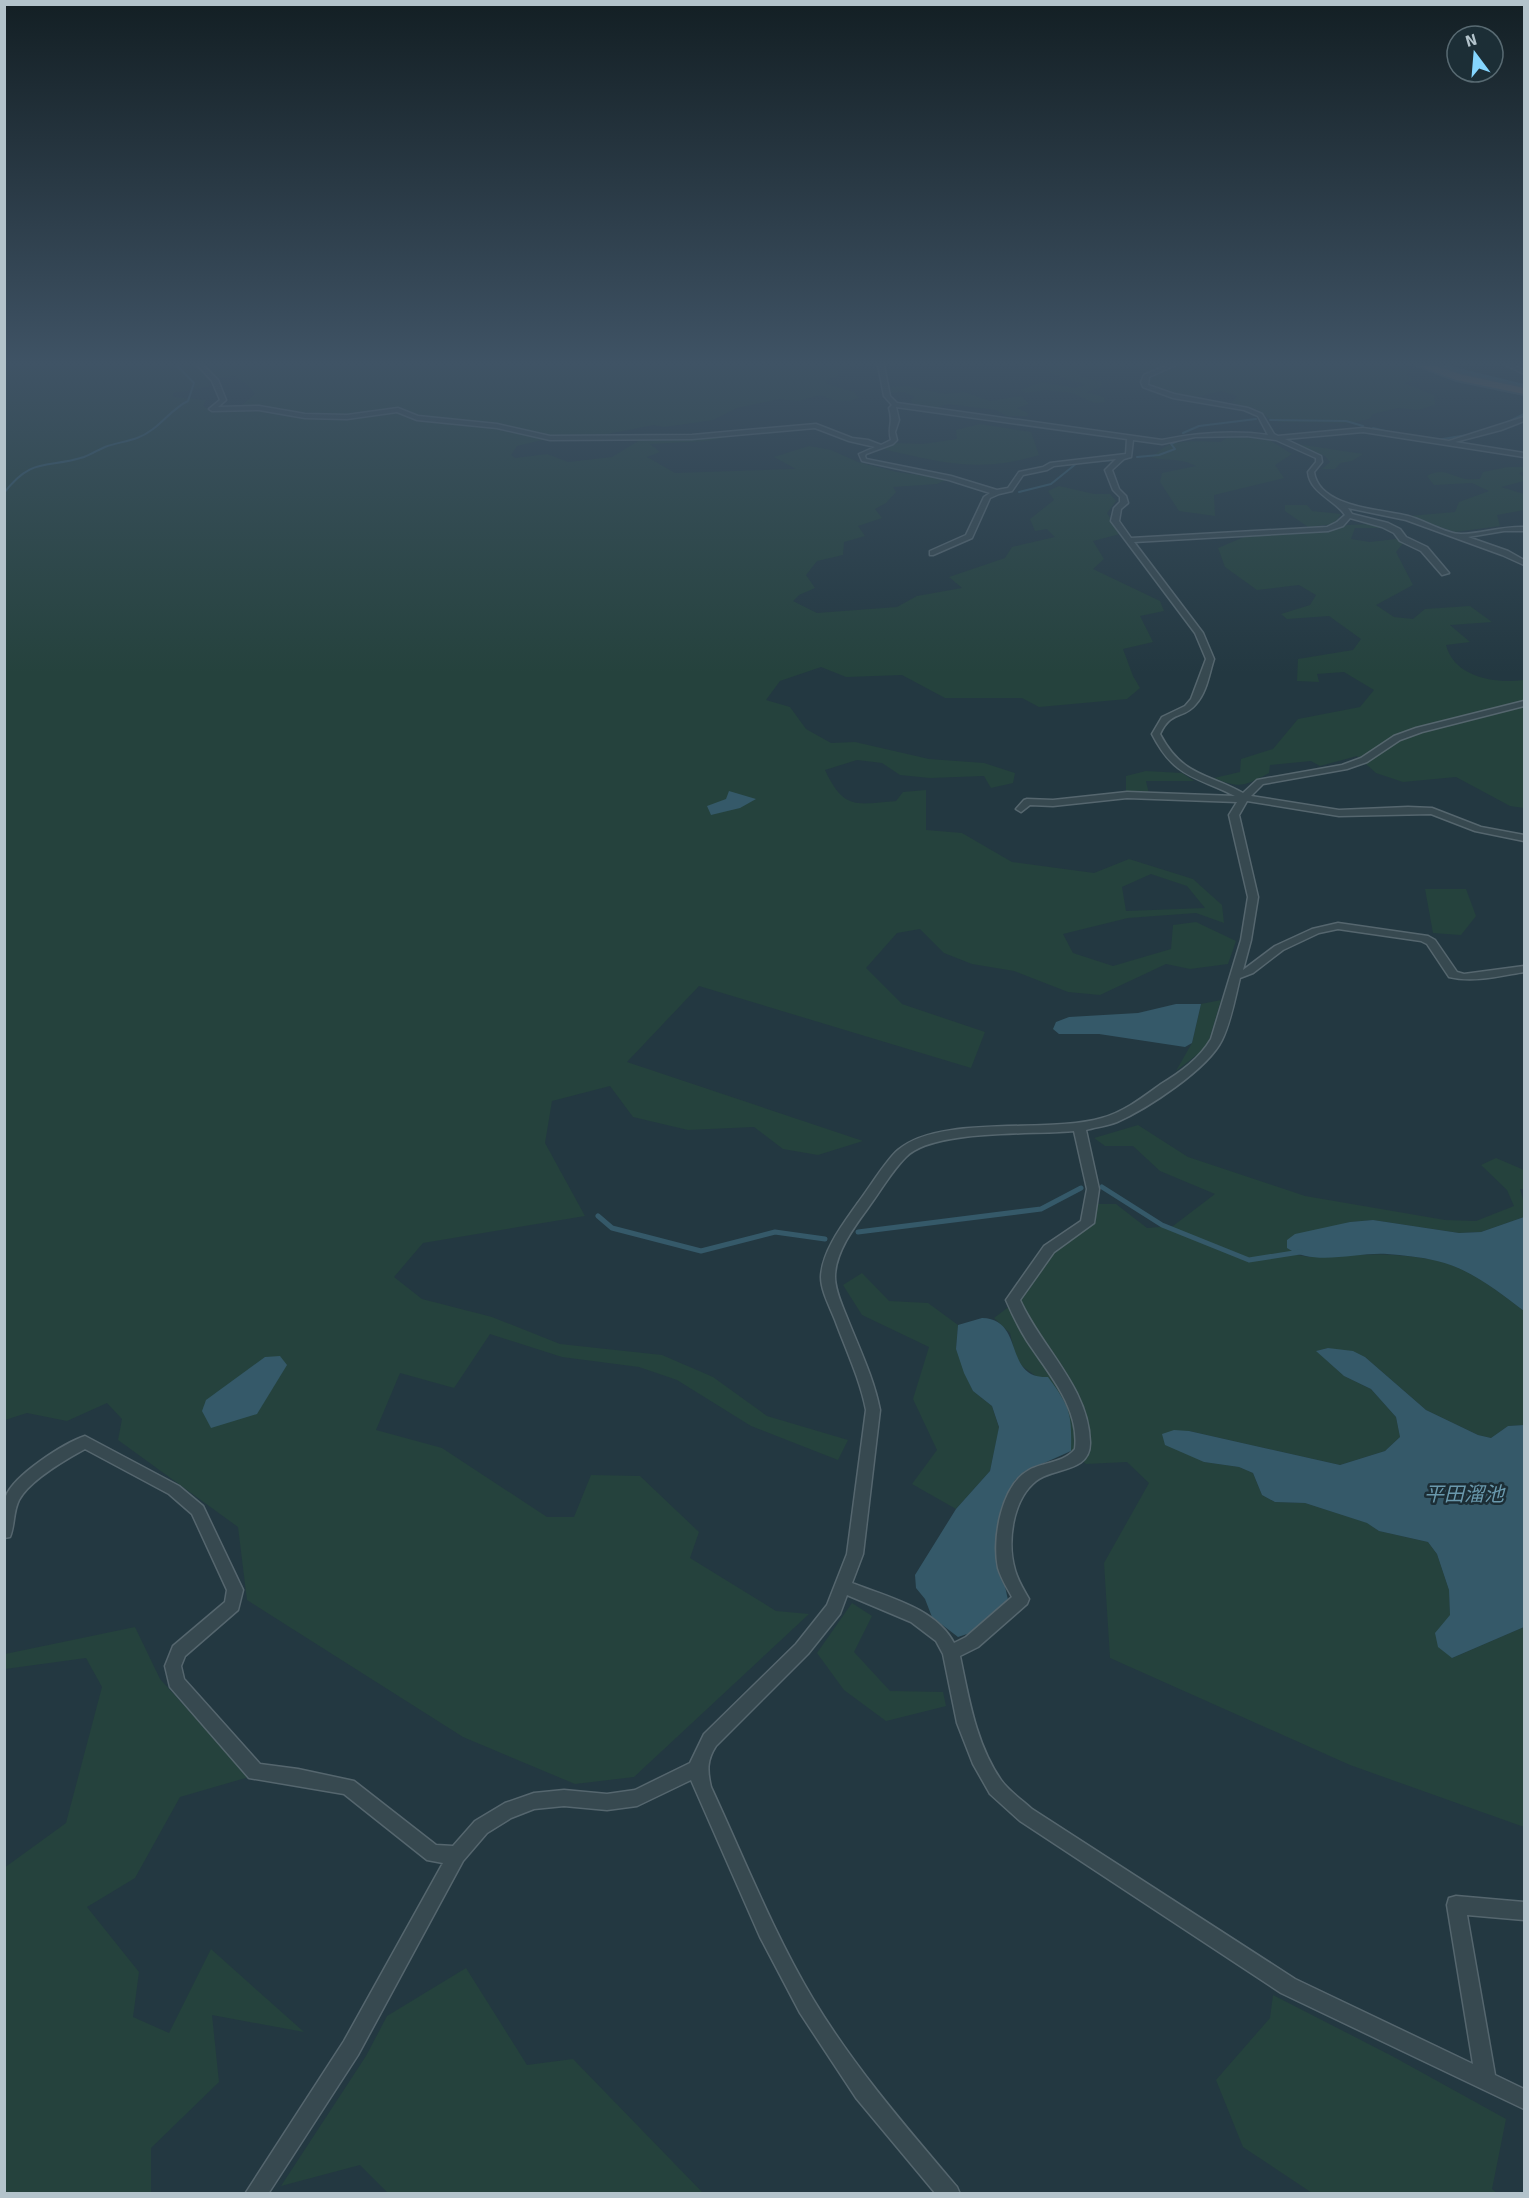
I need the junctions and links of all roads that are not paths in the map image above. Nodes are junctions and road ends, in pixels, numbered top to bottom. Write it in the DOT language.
graph roads {
  1 [pos="897,468"];
  2 [pos="1047,468"];
  3 [pos="1111,468"];
  4 [pos="1315,468"];
  5 [pos="997,492"];
  6 [pos="1342,505"];
  7 [pos="1349,516"];
  8 [pos="1524,529"];
  9 [pos="1459,536"];
  10 [pos="1128,540"];
  11 [pos="933,554"];
  12 [pos="1524,562"];
  13 [pos="1445,573"];
  14 [pos="1524,703"];
  15 [pos="1244,798"];
  16 [pos="1021,808"];
  17 [pos="1524,838"];
  18 [pos="1524,969"];
  19 [pos="1236,976"];
  20 [pos="1079,1127"];
  21 [pos="4,1532"];
  22 [pos="843,1586"];
  23 [pos="951,1653"];
  24 [pos="697,1768"];
  25 [pos="457,1855"];
  26 [pos="1524,1911"];
  27 [pos="1486,2080"];
  28 [pos="1524,2099"];
  29 [pos="255,2193"];
  30 [pos="950,2193"];
  1 -- 5 [label="street"];
  2 -- 5 [label="street"];
  3 -- 10 [label="street"];
  4 -- 6 [label="street"];
  5 -- 11 [label="street"];
  6 -- 7 [label="street"];
  6 -- 9 [label="street"];
  7 -- 10 [label="street"];
  7 -- 13 [label="street"];
  8 -- 9 [label="street"];
  9 -- 12 [label="street"];
  10 -- 15 [label="street"];
  14 -- 15 [label="street"];
  15 -- 16 [label="street"];
  15 -- 17 [label="street"];
  15 -- 19 [label="street"];
  18 -- 19 [label="street"];
  19 -- 20 [label="street"];
  20 -- 22 [label="street"];
  20 -- 23 [label="street"];
  21 -- 25 [label="street"];
  22 -- 23 [label="street"];
  22 -- 24 [label="street"];
  23 -- 27 [label="street"];
  24 -- 25 [label="street"];
  24 -- 30 [label="street"];
  25 -- 29 [label="street"];
  26 -- 27 [label="street"];
  27 -- 28 [label="street"];
}
